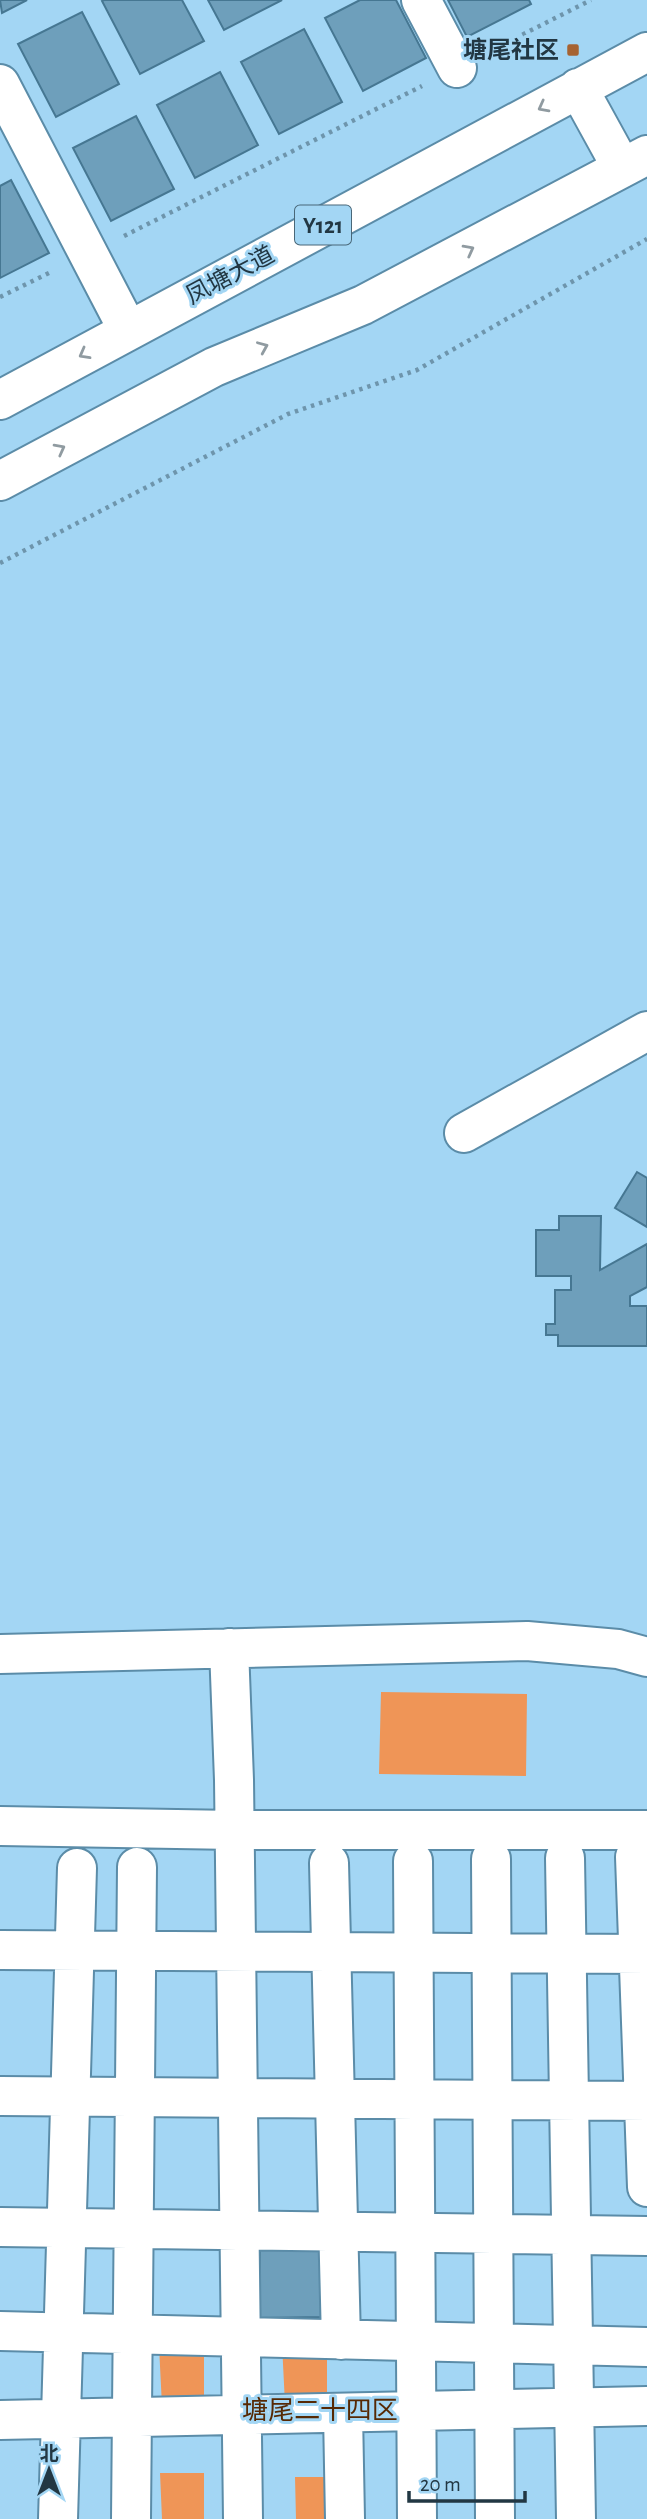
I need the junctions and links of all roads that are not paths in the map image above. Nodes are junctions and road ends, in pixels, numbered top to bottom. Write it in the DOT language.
graph roads {
  1 [pos="421,0"];
  2 [pos="647,52"];
  3 [pos="457,68"];
  4 [pos="0,84"];
  5 [pos="578,88"];
  6 [pos="635,162"];
  7 [pos="128,330"];
  8 [pos="0,400"];
  9 [pos="0,481"];
  10 [pos="647,1031"];
  11 [pos="464,1133"];
  12 [pos="229,1648"];
  13 [pos="0,1654"];
  14 [pos="647,1657"];
  15 [pos="0,1826"];
  16 [pos="235,1829"];
  17 [pos="641,1843"];
  18 [pos="565,1858"];
  19 [pos="491,1860"];
  20 [pos="412,1861"];
  21 [pos="329,1863"];
  22 [pos="137,1867"];
  23 [pos="77,1868"];
  24 [pos="0,1950"];
  25 [pos="75,1950"];
  26 [pos="136,1950"];
  27 [pos="237,1951"];
  28 [pos="331,1951"];
  29 [pos="413,1952"];
  30 [pos="491,1953"];
  31 [pos="566,1953"];
  32 [pos="643,1954"];
  33 [pos="0,2096"];
  34 [pos="70,2097"];
  35 [pos="135,2098"];
  36 [pos="239,2098"];
  37 [pos="335,2099"];
  38 [pos="414,2099"];
  39 [pos="492,2099"];
  40 [pos="569,2100"];
  41 [pos="645,2101"];
  42 [pos="647,2188"];
  43 [pos="0,2227"];
  44 [pos="67,2228"];
  45 [pos="134,2229"];
  46 [pos="240,2230"];
  47 [pos="338,2231"];
  48 [pos="415,2233"];
  49 [pos="494,2233"];
  50 [pos="571,2235"];
  51 [pos="647,2236"];
  52 [pos="0,2331"];
  53 [pos="64,2332"];
  54 [pos="133,2334"];
  55 [pos="242,2337"];
  56 [pos="341,2340"];
  57 [pos="415,2342"];
  58 [pos="494,2344"];
  59 [pos="573,2346"];
  60 [pos="647,2347"];
  61 [pos="647,2406"];
  62 [pos="574,2408"];
  63 [pos="494,2409"];
  64 [pos="415,2411"];
  65 [pos="343,2413"];
  66 [pos="242,2414"];
  67 [pos="131,2417"];
  68 [pos="60,2418"];
  69 [pos="0,2420"];
  70 [pos="58,2519"];
  71 [pos="131,2519"];
  72 [pos="243,2519"];
  73 [pos="345,2519"];
  74 [pos="417,2519"];
  75 [pos="495,2519"];
  76 [pos="576,2519"];
  1 -- 3 [label="street"];
  2 -- 5 [label="street, 凤塘大道 / Y121"];
  4 -- 7 [label="street"];
  5 -- 6 [label="street"];
  5 -- 7 [label="street, 凤塘大道 / Y121, one-way"];
  9 -- 6 [label="street, one-way"];
  7 -- 8 [label="street, 凤塘大道 / Y121, one-way"];
  10 -- 11 [label="street"];
  12 -- 13 [label="street"];
  12 -- 14 [label="street"];
  12 -- 16 [label="street"];
  15 -- 16 [label="street"];
  16 -- 17 [label="street"];
  16 -- 27 [label="street"];
  17 -- 32 [label="street"];
  18 -- 31 [label="street"];
  19 -- 30 [label="street"];
  20 -- 29 [label="street"];
  21 -- 28 [label="street"];
  22 -- 26 [label="street"];
  23 -- 25 [label="street"];
  24 -- 25 [label="street"];
  25 -- 26 [label="street"];
  25 -- 34 [label="street"];
  26 -- 27 [label="street"];
  26 -- 35 [label="street"];
  27 -- 28 [label="street"];
  27 -- 36 [label="street"];
  28 -- 29 [label="street"];
  28 -- 37 [label="street"];
  29 -- 30 [label="street"];
  29 -- 38 [label="street"];
  30 -- 31 [label="street"];
  30 -- 39 [label="street"];
  31 -- 32 [label="street"];
  31 -- 40 [label="street"];
  32 -- 41 [label="street"];
  33 -- 34 [label="street"];
  34 -- 35 [label="street"];
  34 -- 44 [label="street"];
  35 -- 36 [label="street"];
  35 -- 45 [label="street"];
  36 -- 37 [label="street"];
  36 -- 46 [label="street"];
  37 -- 38 [label="street"];
  37 -- 47 [label="street"];
  38 -- 39 [label="street"];
  38 -- 48 [label="street"];
  39 -- 40 [label="street"];
  39 -- 49 [label="street"];
  40 -- 41 [label="street"];
  40 -- 50 [label="street"];
  41 -- 42 [label="street"];
  43 -- 44 [label="street"];
  44 -- 45 [label="street"];
  44 -- 53 [label="street"];
  45 -- 46 [label="street"];
  45 -- 54 [label="street"];
  46 -- 47 [label="street"];
  46 -- 55 [label="street"];
  47 -- 48 [label="street"];
  47 -- 56 [label="street"];
  48 -- 49 [label="street"];
  48 -- 57 [label="street"];
  49 -- 50 [label="street"];
  49 -- 58 [label="street"];
  50 -- 51 [label="street"];
  50 -- 59 [label="street"];
  52 -- 53 [label="street"];
  53 -- 54 [label="street"];
  53 -- 68 [label="street"];
  54 -- 55 [label="street"];
  54 -- 67 [label="street"];
  55 -- 56 [label="street"];
  55 -- 66 [label="street"];
  56 -- 57 [label="street"];
  57 -- 58 [label="street"];
  57 -- 64 [label="street"];
  58 -- 59 [label="street"];
  58 -- 63 [label="street"];
  59 -- 60 [label="street"];
  59 -- 62 [label="street"];
  61 -- 62 [label="street"];
  62 -- 63 [label="street"];
  62 -- 76 [label="street"];
  63 -- 64 [label="street"];
  63 -- 75 [label="street"];
  64 -- 65 [label="street"];
  64 -- 74 [label="street"];
  65 -- 66 [label="street"];
  65 -- 73 [label="street"];
  66 -- 67 [label="street"];
  66 -- 72 [label="street"];
  67 -- 68 [label="street"];
  67 -- 71 [label="street"];
  68 -- 69 [label="street"];
  68 -- 70 [label="street"];
}
